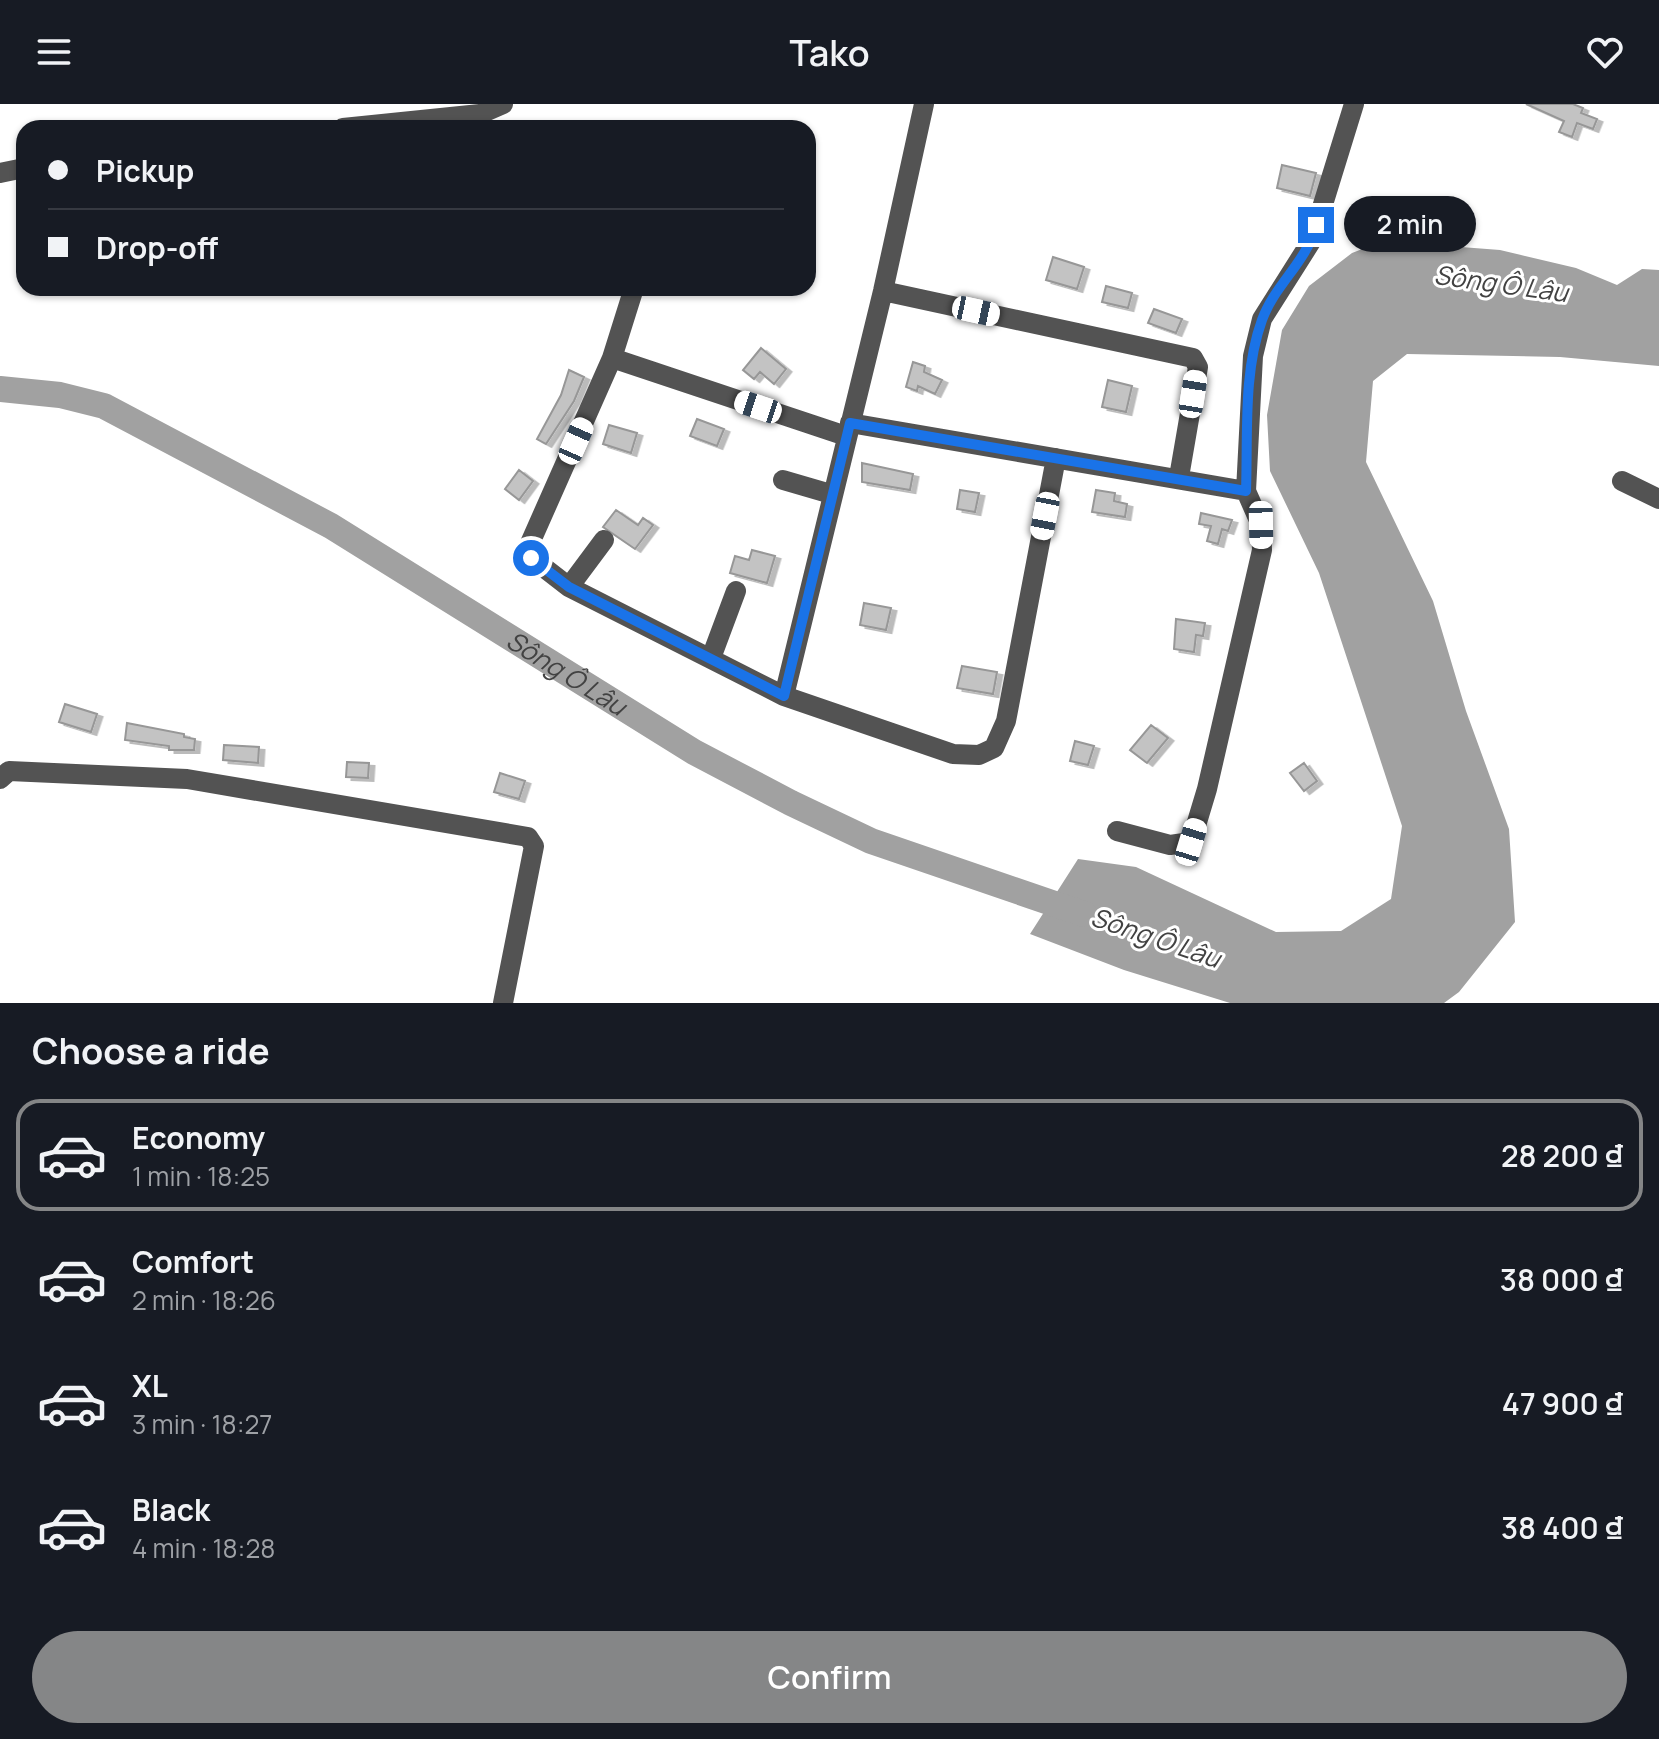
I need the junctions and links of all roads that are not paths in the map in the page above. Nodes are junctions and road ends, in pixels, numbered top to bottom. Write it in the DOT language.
graph roads {
  1 [pos="503,104"];
  2 [pos="924,104"];
  3 [pos="1354,104"];
  4 [pos="421,120"];
  5 [pos="883,291"];
  6 [pos="631,296"];
  7 [pos="612,358"];
  8 [pos="848,430"];
  9 [pos="1056,458"];
  10 [pos="1179,477"];
  11 [pos="783,480"];
  12 [pos="1622,481"];
  13 [pos="1246,491"];
  14 [pos="831,494"];
  15 [pos="1659,499"];
  16 [pos="604,540"];
  17 [pos="569,587"];
  18 [pos="736,591"];
  19 [pos="711,658"];
  20 [pos="784,696"];
  21 [pos="1,774"];
  22 [pos="1117,831"];
  23 [pos="503,1003"];
  1 -- 4 [label="street"];
  2 -- 5 [label="street"];
  3 -- 13 [label="street"];
  5 -- 8 [label="street"];
  5 -- 10 [label="street"];
  6 -- 7 [label="street"];
  7 -- 8 [label="street"];
  7 -- 17 [label="street"];
  8 -- 9 [label="street"];
  8 -- 14 [label="street"];
  9 -- 10 [label="street"];
  9 -- 20 [label="street"];
  10 -- 13 [label="street"];
  11 -- 14 [label="street"];
  12 -- 15 [label="street"];
  13 -- 22 [label="street"];
  14 -- 20 [label="street"];
  16 -- 17 [label="street"];
  17 -- 19 [label="street"];
  18 -- 19 [label="street"];
  19 -- 20 [label="street"];
  21 -- 23 [label="street"];
}
